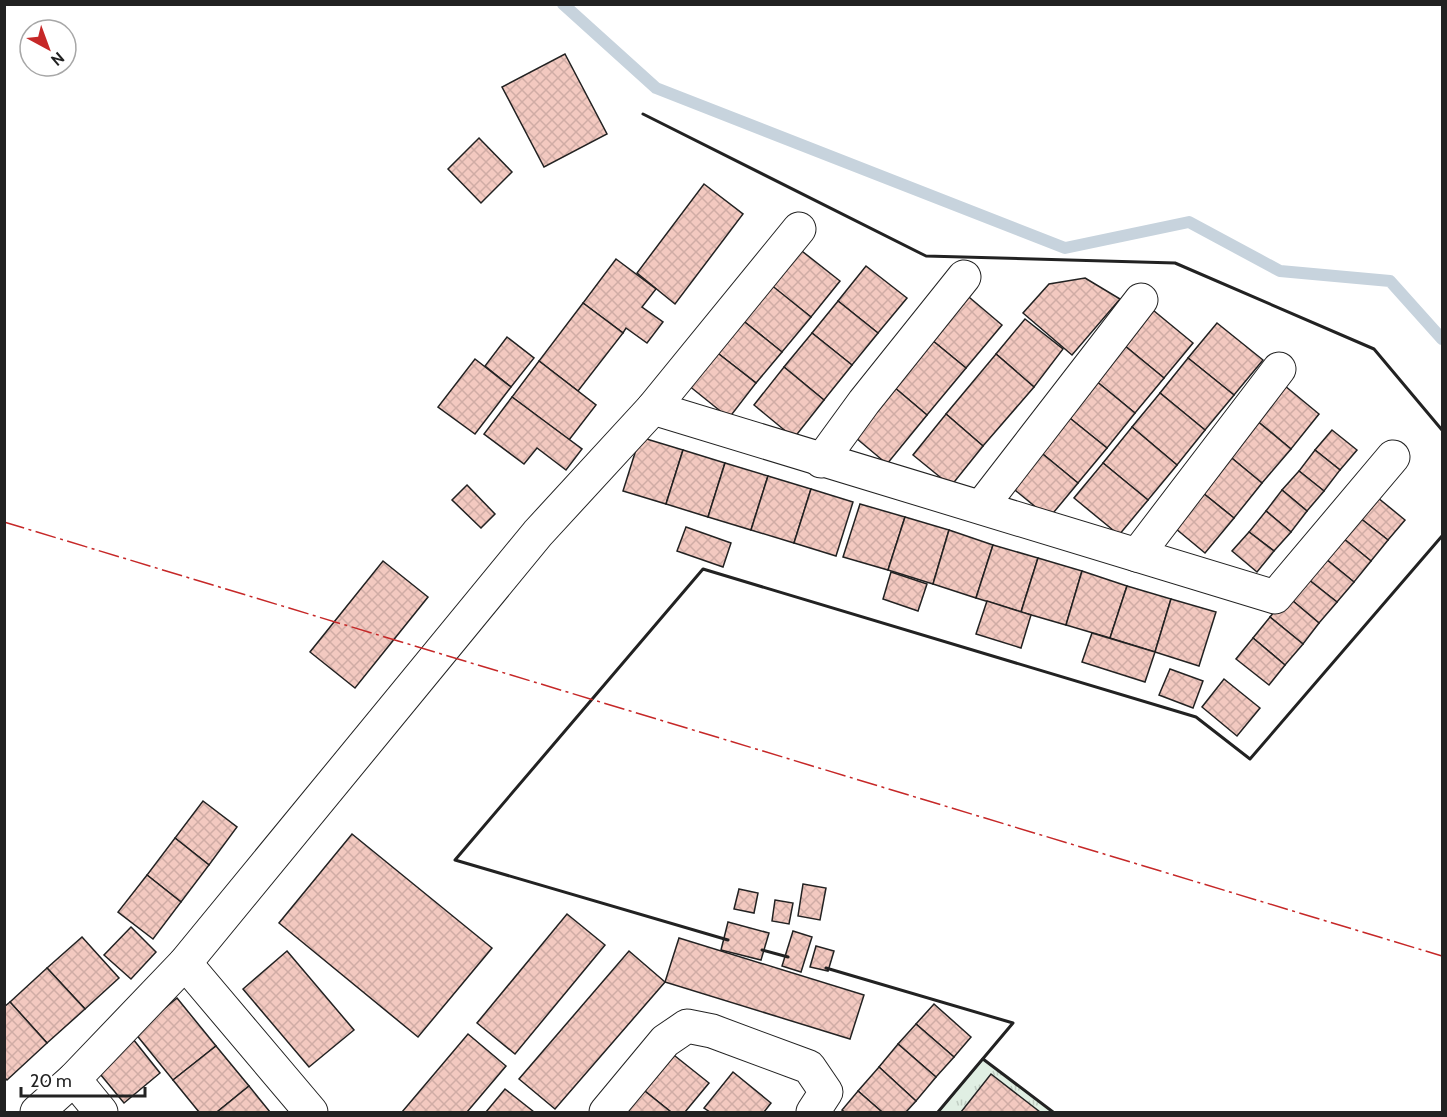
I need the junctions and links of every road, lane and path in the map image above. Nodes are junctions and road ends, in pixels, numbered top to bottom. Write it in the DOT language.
graph roads {
  1 [pos="799,229"];
  2 [pos="964,277"];
  3 [pos="1141,300"];
  4 [pos="1279,369"];
  5 [pos="652,408"];
  6 [pos="1392,457"];
  7 [pos="821,461"];
  8 [pos="981,507"];
  9 [pos="1137,555"];
  10 [pos="185,963"];
  11 [pos="74,1079"];
  12 [pos="37,1113"];
  13 [pos="101,1113"];
  14 [pos="311,1113"];
  15 [pos="606,1113"];
  16 [pos="813,1113"];
  1 -- 5 [label="street"];
  2 -- 7 [label="street"];
  3 -- 8 [label="street"];
  4 -- 9 [label="street"];
  5 -- 7 [label="street"];
  5 -- 10 [label="street"];
  6 -- 9 [label="street"];
  7 -- 8 [label="street"];
  8 -- 9 [label="street"];
  10 -- 11 [label="street"];
  10 -- 14 [label="street"];
  11 -- 12 [label="street"];
  11 -- 13 [label="street"];
  15 -- 16 [label="street"];
}
